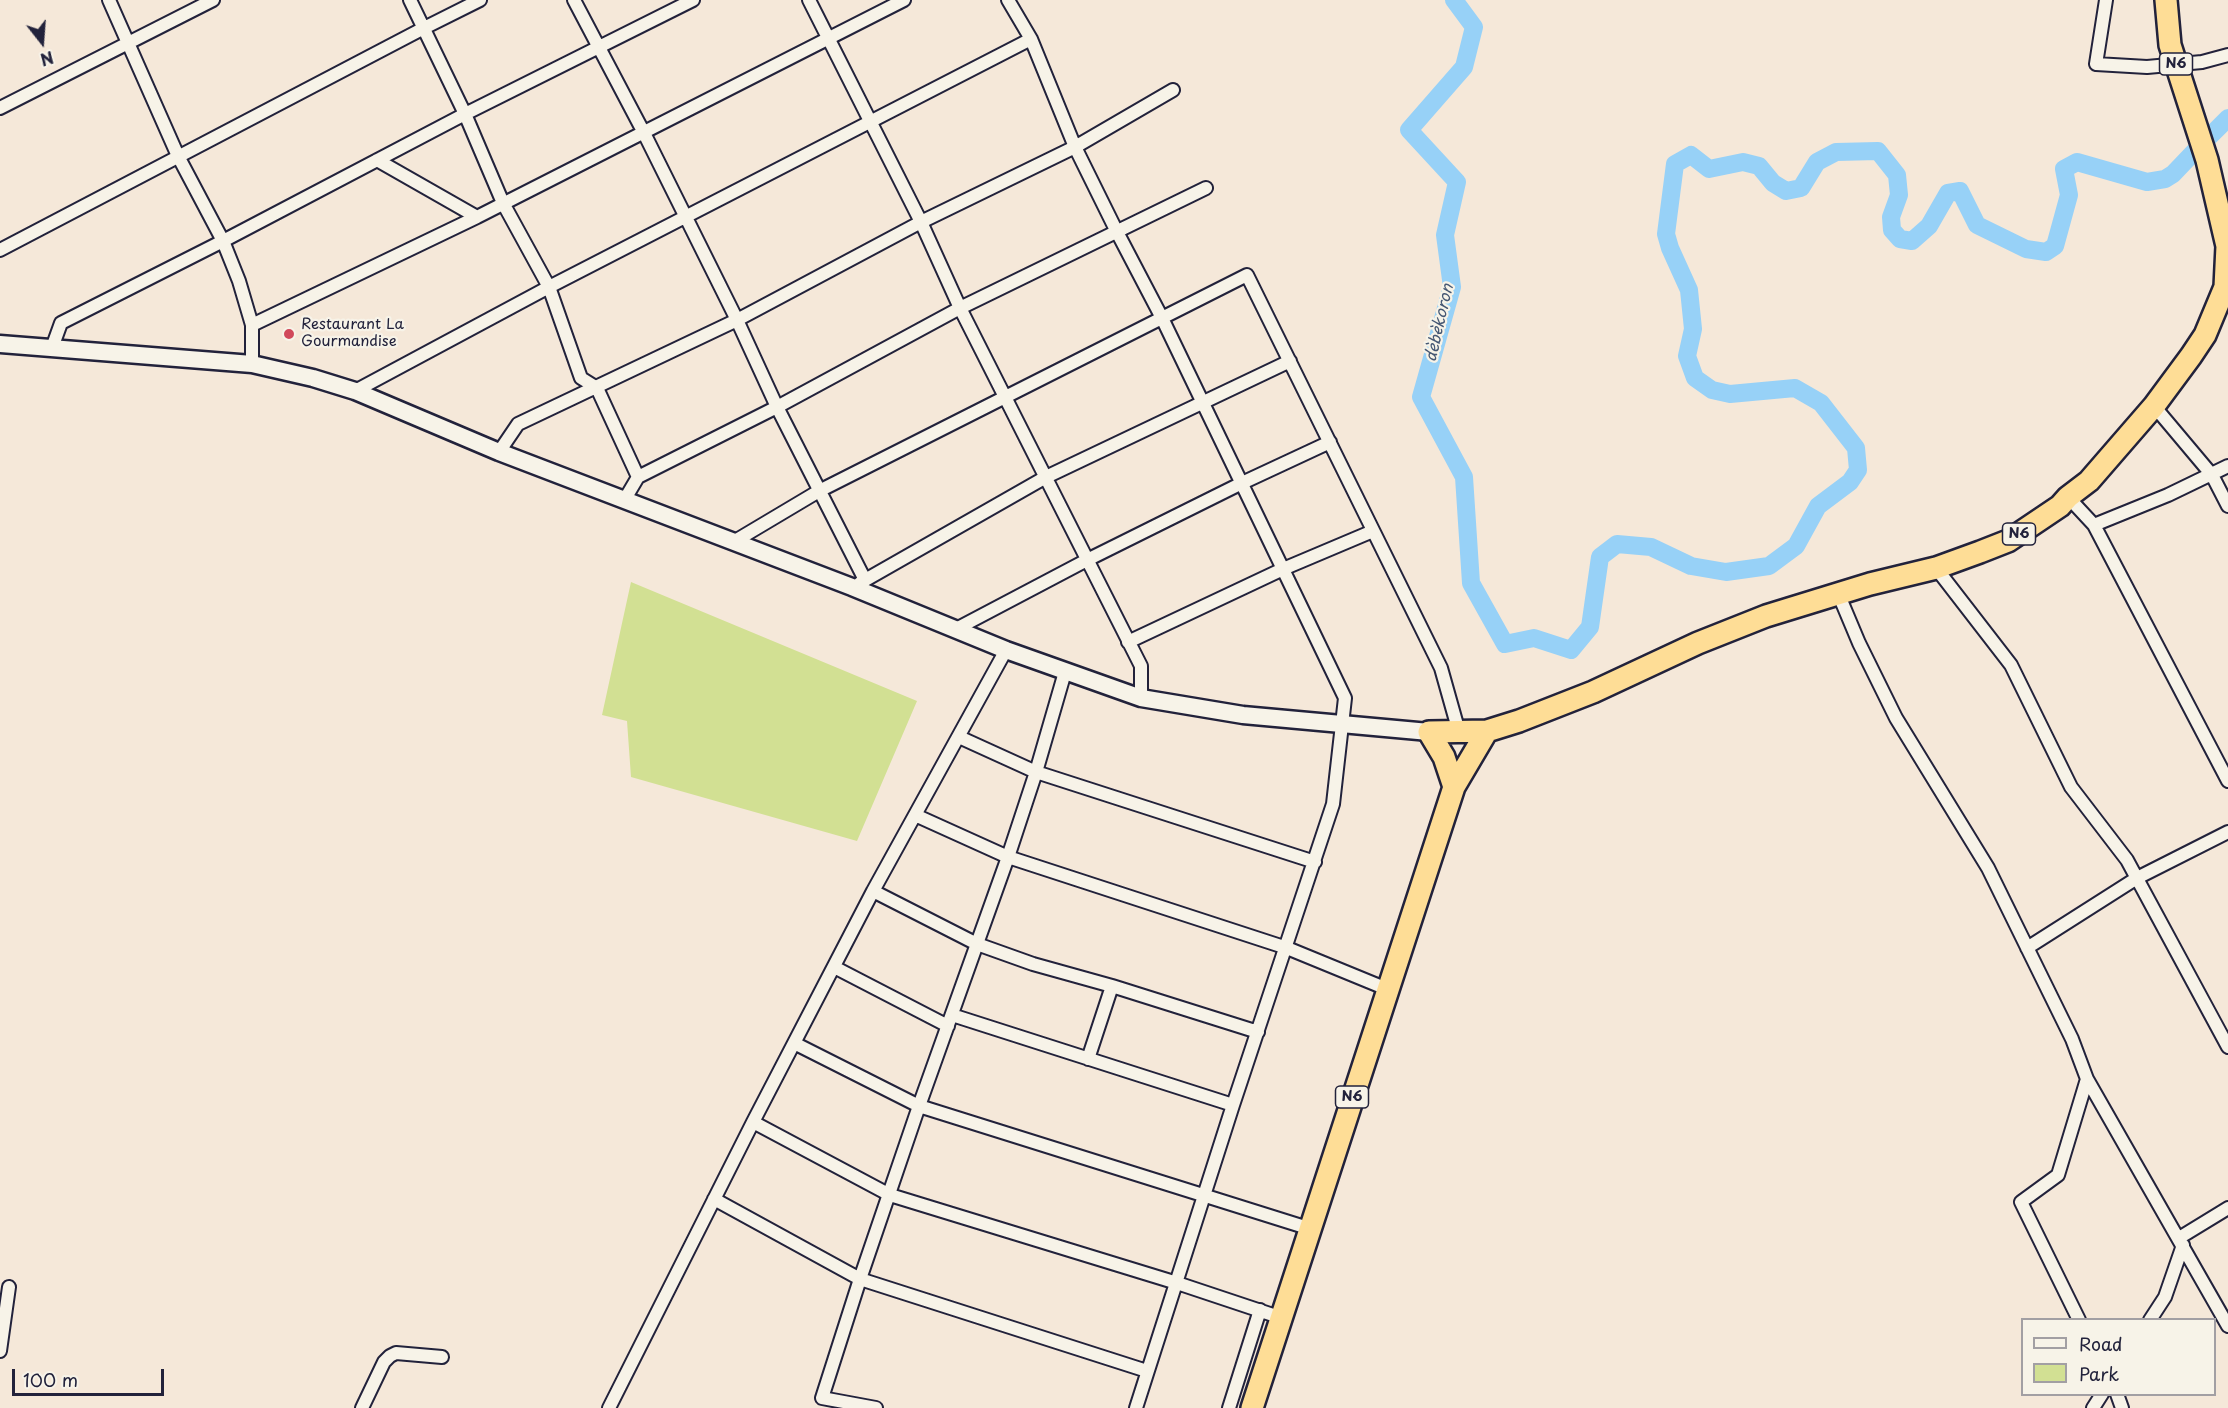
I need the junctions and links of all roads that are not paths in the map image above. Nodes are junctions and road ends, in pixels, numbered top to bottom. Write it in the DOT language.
graph roads {
  1 [pos="110,0"];
  2 [pos="213,0"];
  3 [pos="410,0"];
  4 [pos="480,0"];
  5 [pos="574,0"];
  6 [pos="693,0"];
  7 [pos="809,0"];
  8 [pos="904,0"];
  9 [pos="1008,0"];
  10 [pos="2106,0"];
  11 [pos="2166,0"];
  12 [pos="424,28"];
  13 [pos="828,39"];
  14 [pos="1031,39"];
  15 [pos="128,44"];
  16 [pos="599,48"];
  17 [pos="2228,55"];
  18 [pos="2176,64"];
  19 [pos="1173,90"];
  20 [pos="0,108"];
  21 [pos="465,114"];
  22 [pos="870,123"];
  23 [pos="644,133"];
  24 [pos="1075,147"];
  25 [pos="178,156"];
  26 [pos="377,160"];
  27 [pos="1206,188"];
  28 [pos="503,203"];
  29 [pos="477,217"];
  30 [pos="686,218"];
  31 [pos="921,222"];
  32 [pos="1116,230"];
  33 [pos="223,241"];
  34 [pos="0,250"];
  35 [pos="549,287"];
  36 [pos="2225,299"];
  37 [pos="960,308"];
  38 [pos="1162,318"];
  39 [pos="737,320"];
  40 [pos="252,325"];
  41 [pos="0,344"];
  42 [pos="52,348"];
  43 [pos="1290,361"];
  44 [pos="252,364"];
  45 [pos="597,388"];
  46 [pos="355,391"];
  47 [pos="1006,398"];
  48 [pos="1202,401"];
  49 [pos="2154,405"];
  50 [pos="777,407"];
  51 [pos="1330,442"];
  52 [pos="499,452"];
  53 [pos="2228,466"];
  54 [pos="2212,475"];
  55 [pos="638,477"];
  56 [pos="1046,477"];
  57 [pos="1242,483"];
  58 [pos="819,491"];
  59 [pos="2068,497"];
  60 [pos="625,499"];
  61 [pos="2228,506"];
  62 [pos="2094,525"];
  63 [pos="1373,531"];
  64 [pos="735,541"];
  65 [pos="1088,560"];
  66 [pos="1936,568"];
  67 [pos="1283,570"];
  68 [pos="859,583"];
  69 [pos="1838,593"];
  70 [pos="956,629"];
  71 [pos="1128,642"];
  72 [pos="1006,650"];
  73 [pos="1065,672"];
  74 [pos="1141,698"];
  75 [pos="1343,725"];
  76 [pos="1487,731"];
  77 [pos="1429,732"];
  78 [pos="1459,732"];
  79 [pos="959,737"];
  80 [pos="1036,772"];
  81 [pos="2228,781"];
  82 [pos="1454,787"];
  83 [pos="915,815"];
  84 [pos="2228,832"];
  85 [pos="1008,857"];
  86 [pos="1315,862"];
  87 [pos="2137,878"];
  88 [pos="873,891"];
  89 [pos="977,944"];
  90 [pos="1287,948"];
  91 [pos="2027,948"];
  92 [pos="834,967"];
  93 [pos="1113,986"];
  94 [pos="1387,989"];
  95 [pos="950,1020"];
  96 [pos="1258,1032"];
  97 [pos="794,1043"];
  98 [pos="2228,1047"];
  99 [pos="1088,1059"];
  100 [pos="2087,1079"];
  101 [pos="1233,1105"];
  102 [pos="919,1106"];
  103 [pos="753,1122"];
  104 [pos="1205,1194"];
  105 [pos="890,1195"];
  106 [pos="714,1199"];
  107 [pos="2228,1208"];
  108 [pos="1311,1229"];
  109 [pos="2181,1242"];
  110 [pos="860,1279"];
  111 [pos="1177,1283"];
  112 [pos="9,1287"];
  113 [pos="1260,1311"];
  114 [pos="1282,1318"];
  115 [pos="2078,1318"];
  116 [pos="2151,1318"];
  117 [pos="2228,1326"];
  118 [pos="0,1351"];
  119 [pos="442,1357"];
  120 [pos="1147,1371"];
  121 [pos="362,1408"];
  122 [pos="609,1408"];
  123 [pos="876,1408"];
  124 [pos="1136,1408"];
  125 [pos="1229,1408"];
  126 [pos="1252,1408"];
  1 -- 15 [label="street"];
  2 -- 15 [label="street"];
  3 -- 12 [label="street"];
  4 -- 12 [label="street"];
  5 -- 16 [label="street"];
  6 -- 16 [label="street"];
  7 -- 13 [label="street"];
  8 -- 13 [label="street"];
  9 -- 14 [label="street"];
  10 -- 18 [label="street"];
  11 -- 18 [label="highway, N6"];
  12 -- 21 [label="street"];
  12 -- 25 [label="street"];
  13 -- 22 [label="street"];
  13 -- 23 [label="street"];
  14 -- 22 [label="street"];
  14 -- 24 [label="street"];
  15 -- 20 [label="street"];
  15 -- 25 [label="street"];
  16 -- 21 [label="street"];
  16 -- 23 [label="street"];
  17 -- 18 [label="street"];
  18 -- 36 [label="highway, N6"];
  19 -- 24 [label="street"];
  21 -- 26 [label="street"];
  21 -- 28 [label="street"];
  22 -- 30 [label="street"];
  22 -- 31 [label="street"];
  23 -- 28 [label="street"];
  23 -- 30 [label="street"];
  24 -- 31 [label="street"];
  24 -- 32 [label="street"];
  25 -- 33 [label="street"];
  25 -- 34 [label="street"];
  26 -- 29 [label="street"];
  26 -- 33 [label="street"];
  27 -- 32 [label="street"];
  28 -- 29 [label="street"];
  28 -- 35 [label="street"];
  29 -- 40 [label="street"];
  30 -- 35 [label="street"];
  30 -- 39 [label="street"];
  31 -- 37 [label="street"];
  31 -- 39 [label="street"];
  32 -- 37 [label="street"];
  32 -- 38 [label="street"];
  33 -- 40 [label="street"];
  33 -- 42 [label="street"];
  35 -- 45 [label="street"];
  35 -- 46 [label="street"];
  36 -- 49 [label="highway, N6"];
  37 -- 47 [label="street"];
  37 -- 50 [label="street"];
  38 -- 43 [label="street"];
  38 -- 47 [label="street"];
  38 -- 48 [label="street"];
  39 -- 45 [label="street"];
  39 -- 50 [label="street"];
  40 -- 44 [label="street"];
  41 -- 42 [label="main road"];
  42 -- 44 [label="main road"];
  43 -- 48 [label="street"];
  43 -- 51 [label="street"];
  44 -- 46 [label="main road"];
  45 -- 52 [label="street"];
  45 -- 55 [label="street"];
  46 -- 52 [label="main road"];
  47 -- 56 [label="street"];
  47 -- 58 [label="street"];
  48 -- 56 [label="street"];
  48 -- 57 [label="street"];
  49 -- 54 [label="street"];
  49 -- 59 [label="highway, N6"];
  50 -- 55 [label="street"];
  50 -- 58 [label="street"];
  51 -- 57 [label="street"];
  51 -- 63 [label="street"];
  52 -- 60 [label="main road"];
  53 -- 54 [label="street"];
  54 -- 61 [label="street"];
  54 -- 62 [label="street"];
  55 -- 60 [label="street"];
  56 -- 65 [label="street"];
  56 -- 68 [label="street"];
  57 -- 65 [label="street"];
  57 -- 67 [label="street"];
  58 -- 64 [label="street"];
  58 -- 68 [label="street"];
  59 -- 62 [label="street"];
  59 -- 66 [label="highway, N6"];
  60 -- 64 [label="main road"];
  62 -- 81 [label="street"];
  63 -- 67 [label="street"];
  63 -- 78 [label="street"];
  64 -- 68 [label="main road"];
  65 -- 70 [label="street"];
  65 -- 71 [label="street"];
  66 -- 69 [label="highway, N6"];
  66 -- 87 [label="street"];
  67 -- 71 [label="street"];
  67 -- 75 [label="street"];
  68 -- 70 [label="main road"];
  69 -- 76 [label="highway, N6"];
  69 -- 91 [label="street"];
  70 -- 72 [label="main road"];
  71 -- 74 [label="street"];
  72 -- 73 [label="main road"];
  72 -- 79 [label="street"];
  73 -- 74 [label="main road"];
  73 -- 80 [label="street"];
  74 -- 75 [label="main road"];
  75 -- 77 [label="main road"];
  75 -- 86 [label="street"];
  76 -- 78 [label="highway, N6"];
  76 -- 82 [label="highway, N6"];
  77 -- 78 [label="highway, N6"];
  77 -- 82 [label="highway"];
  79 -- 80 [label="street"];
  79 -- 83 [label="street"];
  80 -- 85 [label="street"];
  80 -- 86 [label="street"];
  82 -- 94 [label="highway, N6"];
  83 -- 85 [label="street"];
  83 -- 88 [label="street"];
  84 -- 87 [label="street"];
  85 -- 89 [label="street"];
  85 -- 90 [label="street"];
  86 -- 90 [label="street"];
  87 -- 91 [label="street"];
  87 -- 98 [label="street"];
  88 -- 89 [label="street"];
  88 -- 92 [label="street"];
  89 -- 93 [label="street"];
  89 -- 95 [label="street"];
  90 -- 94 [label="street"];
  90 -- 96 [label="street"];
  91 -- 100 [label="street"];
  92 -- 95 [label="street"];
  92 -- 97 [label="street"];
  93 -- 96 [label="street"];
  93 -- 99 [label="street"];
  94 -- 108 [label="highway, N6"];
  95 -- 99 [label="street"];
  95 -- 102 [label="street"];
  96 -- 101 [label="street"];
  97 -- 102 [label="street"];
  97 -- 103 [label="street"];
  99 -- 101 [label="street"];
  100 -- 109 [label="street"];
  100 -- 115 [label="street"];
  101 -- 104 [label="street"];
  102 -- 104 [label="street"];
  102 -- 105 [label="street"];
  103 -- 105 [label="street"];
  103 -- 106 [label="street"];
  104 -- 108 [label="street"];
  104 -- 111 [label="street"];
  105 -- 110 [label="street"];
  105 -- 111 [label="street"];
  106 -- 110 [label="street"];
  106 -- 122 [label="street"];
  107 -- 109 [label="street"];
  108 -- 114 [label="highway, N6"];
  109 -- 116 [label="street"];
  109 -- 117 [label="street"];
  110 -- 120 [label="street"];
  110 -- 123 [label="street"];
  111 -- 113 [label="street"];
  111 -- 120 [label="street"];
  112 -- 118 [label="street"];
  113 -- 114 [label="street"];
  113 -- 125 [label="street"];
  114 -- 126 [label="highway, N6"];
  119 -- 121 [label="street"];
  120 -- 124 [label="street"];
}
